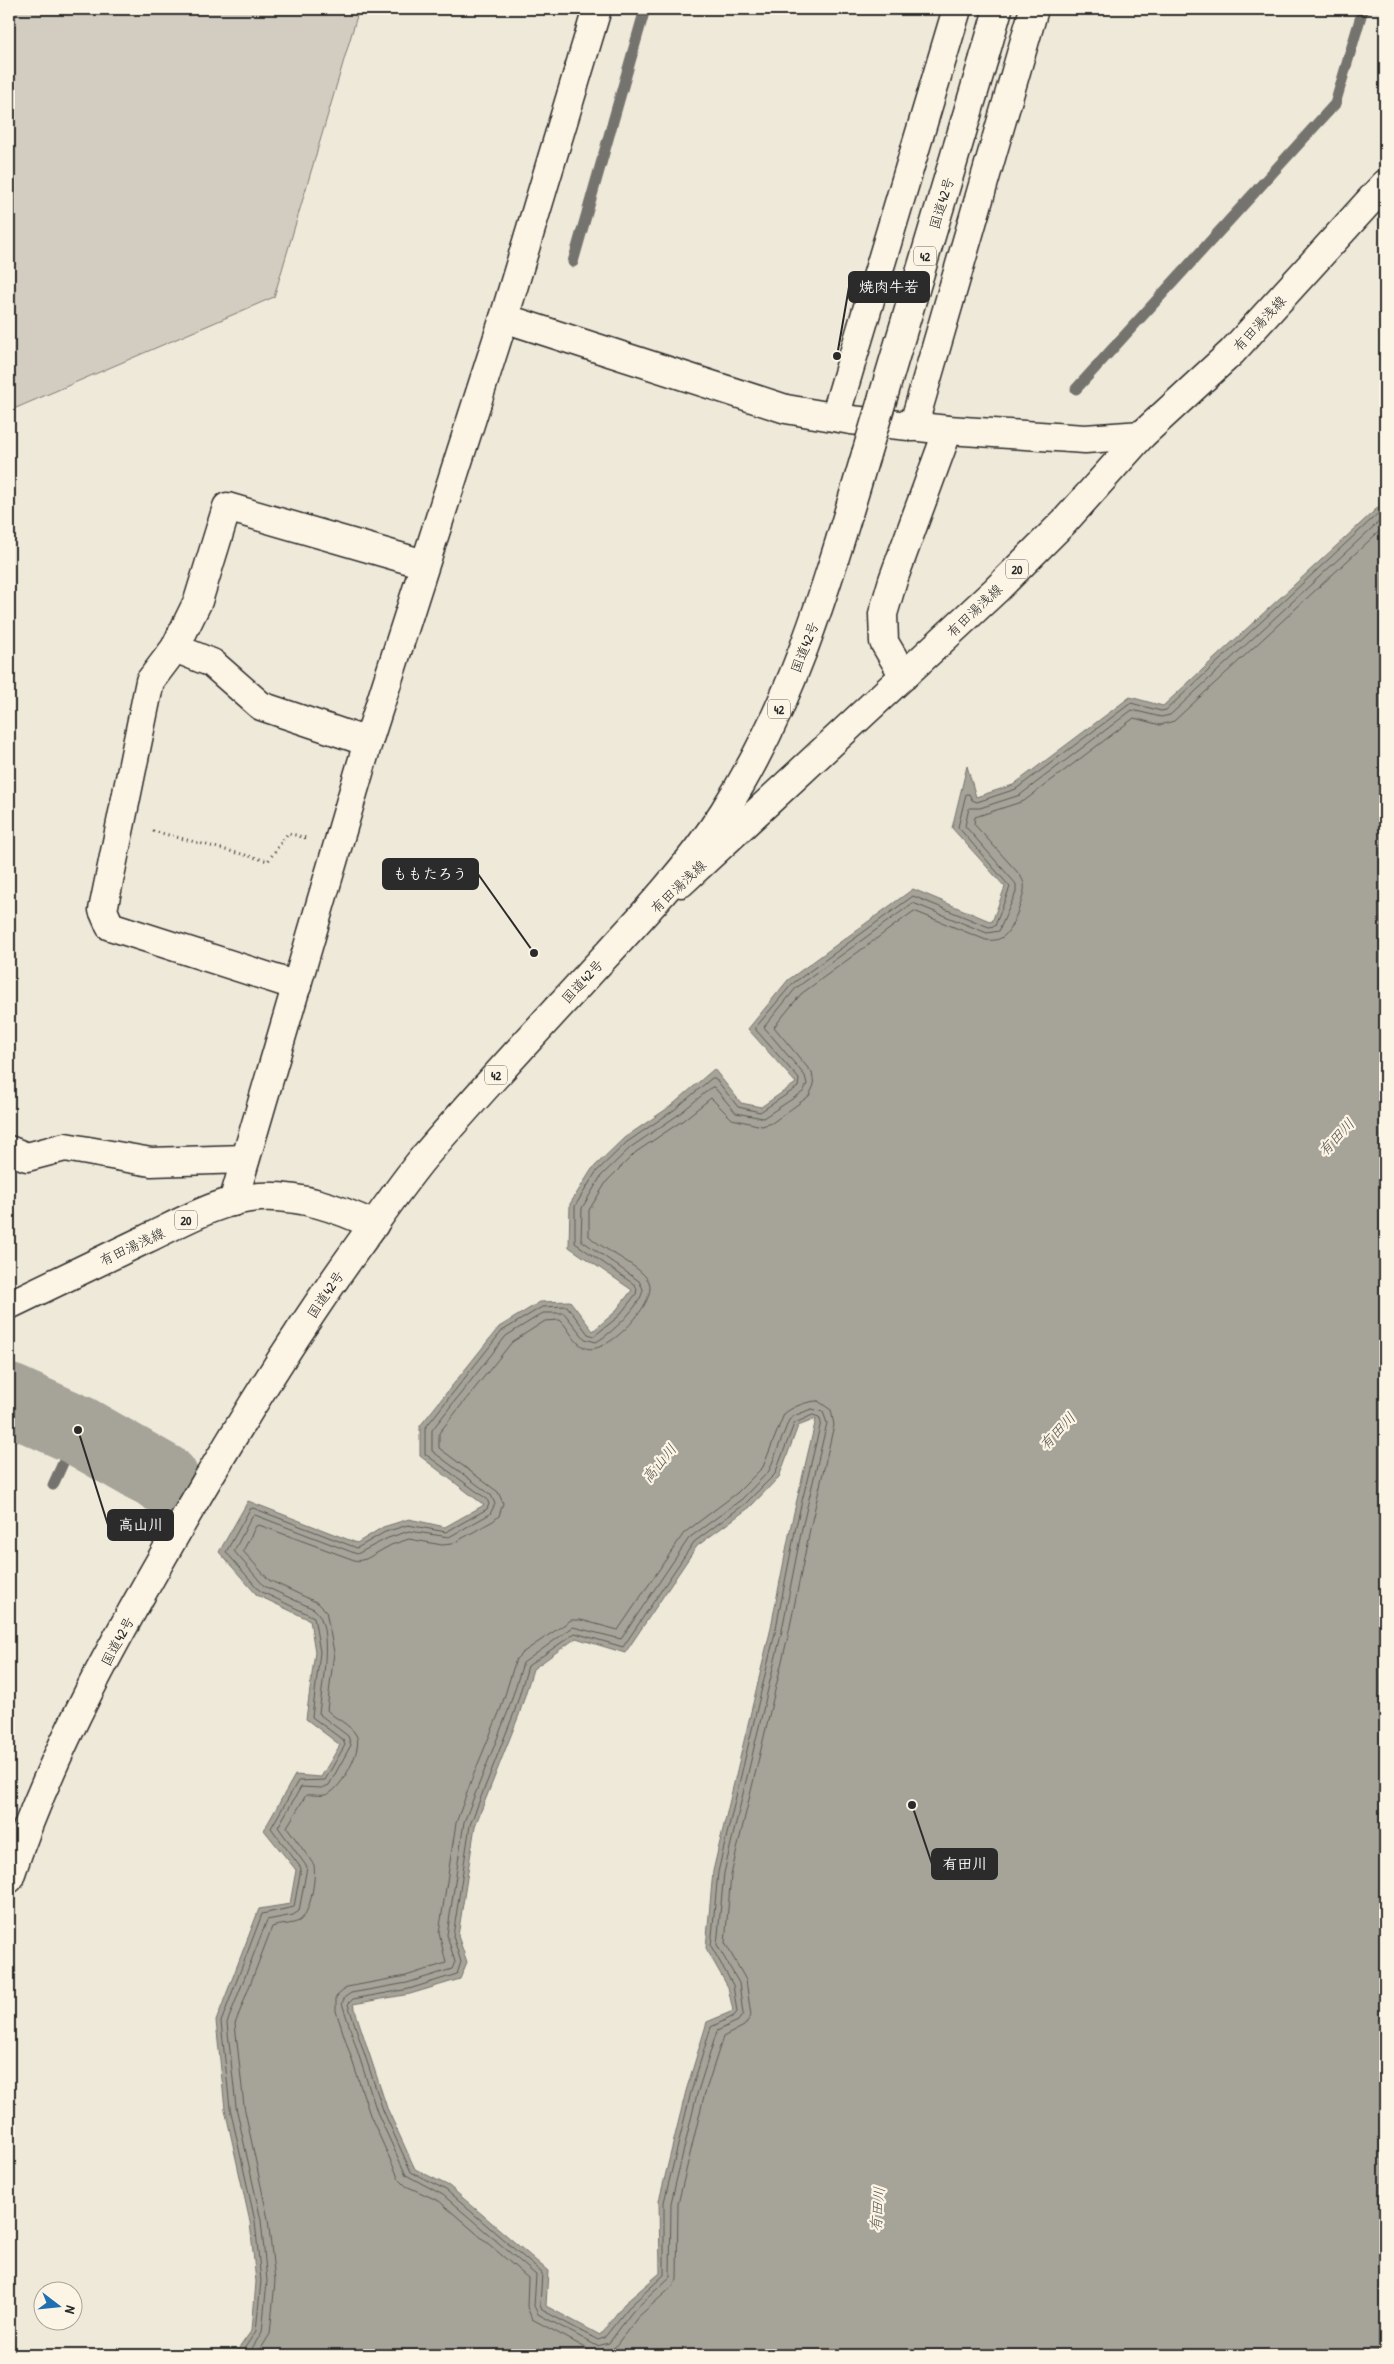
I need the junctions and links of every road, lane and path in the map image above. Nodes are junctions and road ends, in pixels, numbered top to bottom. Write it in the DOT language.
graph roads {
  1 [pos="597,9"];
  2 [pos="957,9"];
  3 [pos="998,9"];
  4 [pos="1034,9"];
  5 [pos="1385,184"];
  6 [pos="504,318"];
  7 [pos="835,417"];
  8 [pos="913,427"];
  9 [pos="948,430"];
  10 [pos="1142,435"];
  11 [pos="424,564"];
  12 [pos="175,648"];
  13 [pos="904,676"];
  14 [pos="368,742"];
  15 [pos="121,822"];
  16 [pos="338,846"];
  17 [pos="628,932"];
  18 [pos="297,986"];
  19 [pos="9,1150"];
  20 [pos="245,1159"];
  21 [pos="233,1202"];
  22 [pos="374,1225"];
  23 [pos="9,1305"];
  24 [pos="9,1879"];
  1 -- 6 [label="main road"];
  2 -- 7 [label="main road"];
  3 -- 17 [label="main road, 国道42号 / 42, bridge"];
  4 -- 8 [label="main road"];
  5 -- 10 [label="main road, 有田湯浅線 / 20"];
  6 -- 7 [label="main road"];
  6 -- 11 [label="main road"];
  7 -- 8 [label="main road"];
  8 -- 9 [label="main road"];
  9 -- 10 [label="main road"];
  9 -- 13 [label="main road"];
  10 -- 13 [label="main road, 有田湯浅線 / 20"];
  11 -- 12 [label="main road"];
  11 -- 14 [label="main road"];
  12 -- 14 [label="main road"];
  12 -- 15 [label="main road"];
  13 -- 17 [label="main road, 有田湯浅線 / 20"];
  14 -- 16 [label="main road"];
  15 -- 16 [label="path"];
  15 -- 18 [label="main road"];
  16 -- 18 [label="main road"];
  17 -- 22 [label="main road, 国道42号 / 42"];
  18 -- 20 [label="main road"];
  19 -- 20 [label="main road"];
  20 -- 21 [label="main road"];
  21 -- 22 [label="main road, 有田湯浅線 / 20"];
  21 -- 23 [label="main road, 有田湯浅線 / 20"];
  22 -- 24 [label="main road, 国道42号 / 42"];
}
